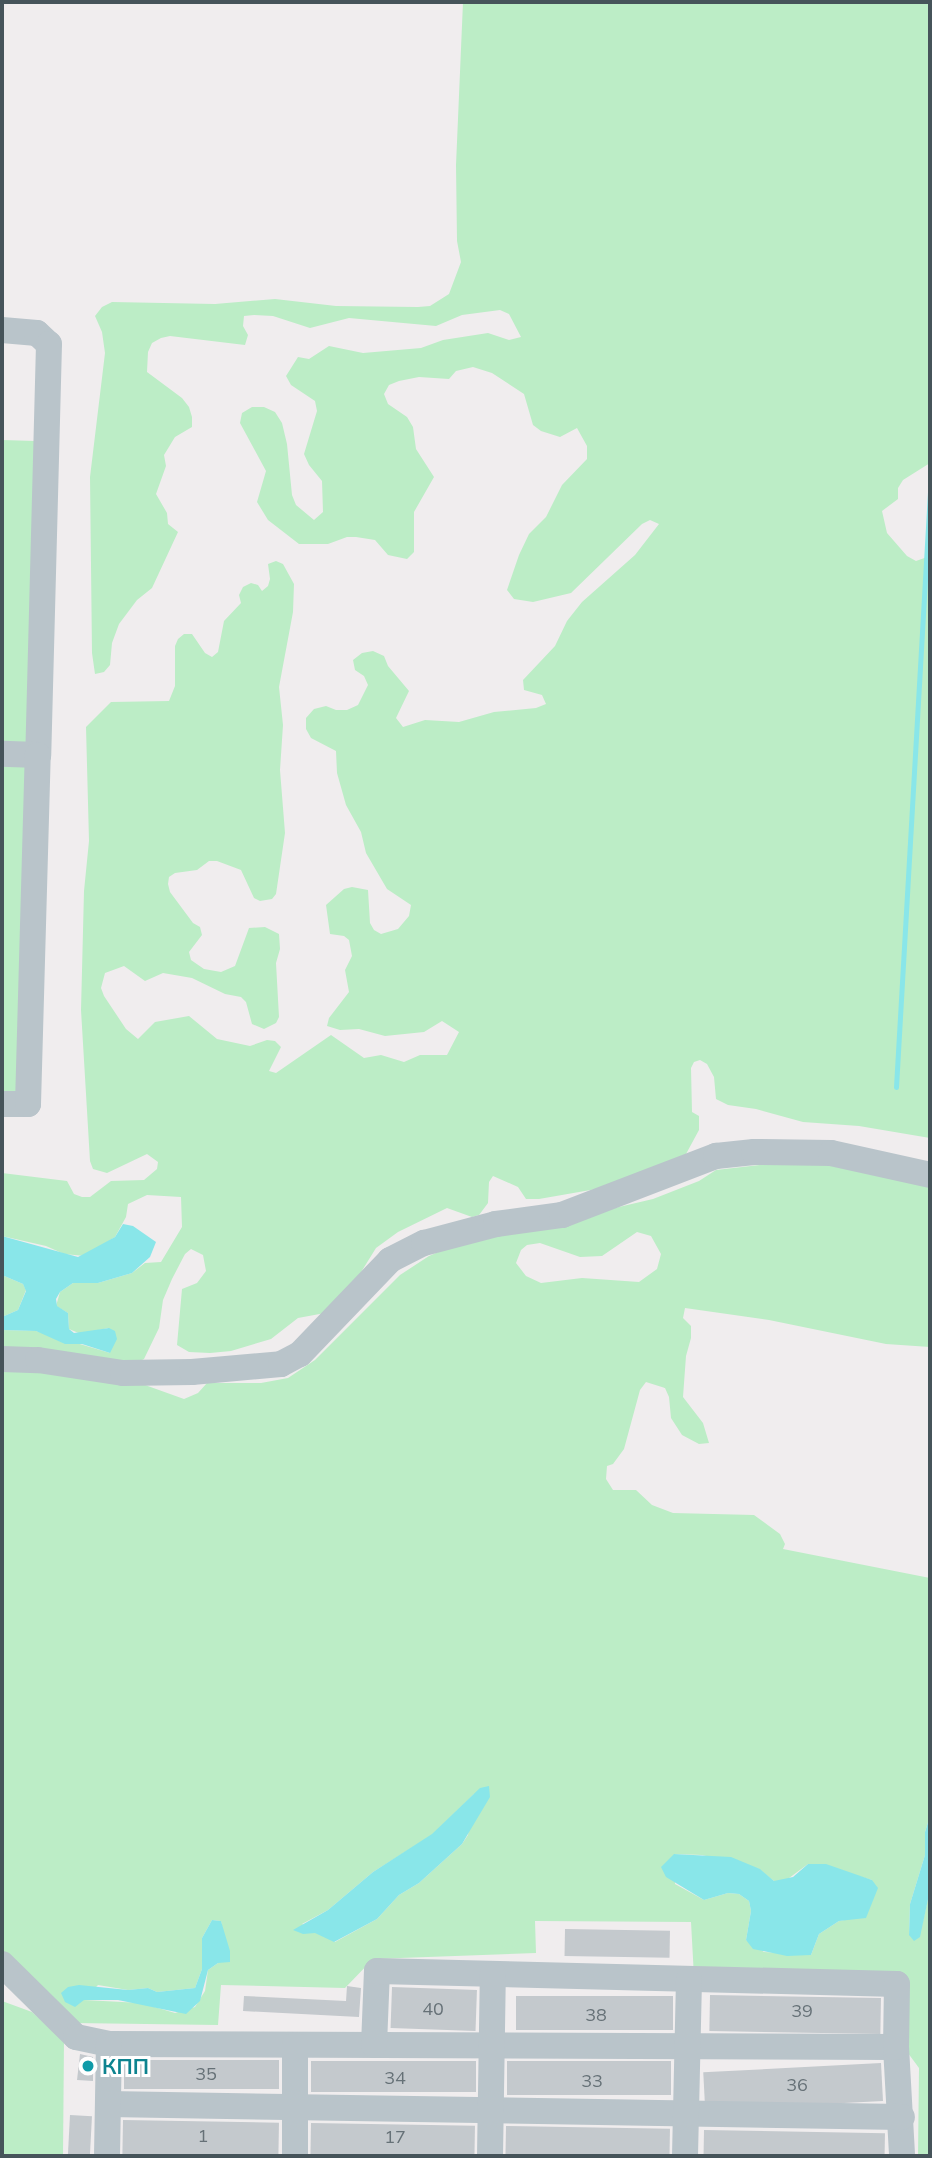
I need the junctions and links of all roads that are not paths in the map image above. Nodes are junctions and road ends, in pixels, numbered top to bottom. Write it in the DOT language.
graph roads {
  1 [pos="2,330"];
  2 [pos="2,754"];
  3 [pos="38,755"];
  4 [pos="2,1104"];
  5 [pos="930,1175"];
  6 [pos="2,1359"];
  7 [pos="2,1964"];
  8 [pos="493,1974"];
  9 [pos="689,1979"];
  10 [pos="109,2044"];
  11 [pos="295,2045"];
  12 [pos="374,2045"];
  13 [pos="490,2046"];
  14 [pos="687,2046"];
  15 [pos="896,2048"];
  16 [pos="108,2104"];
  17 [pos="295,2107"];
  18 [pos="490,2110"];
  19 [pos="685,2113"];
  20 [pos="902,2117"];
  21 [pos="107,2156"];
  22 [pos="295,2156"];
  23 [pos="490,2156"];
  24 [pos="685,2156"];
  25 [pos="902,2156"];
  1 -- 3 [label="lane"];
  2 -- 3 [label="lane"];
  3 -- 4 [label="lane"];
  5 -- 6 [label="lane"];
  7 -- 10 [label="lane"];
  8 -- 9 [label="lane"];
  8 -- 12 [label="lane"];
  8 -- 13 [label="lane"];
  9 -- 14 [label="lane"];
  9 -- 15 [label="lane"];
  10 -- 11 [label="lane"];
  10 -- 16 [label="lane"];
  11 -- 12 [label="lane"];
  11 -- 17 [label="lane"];
  12 -- 13 [label="lane"];
  13 -- 14 [label="lane"];
  13 -- 18 [label="lane"];
  14 -- 15 [label="lane"];
  14 -- 19 [label="lane"];
  15 -- 20 [label="lane"];
  16 -- 17 [label="lane"];
  16 -- 21 [label="lane"];
  17 -- 18 [label="lane"];
  17 -- 22 [label="lane"];
  18 -- 19 [label="lane"];
  18 -- 23 [label="lane"];
  19 -- 20 [label="lane"];
  19 -- 24 [label="lane"];
  20 -- 25 [label="lane"];
}
